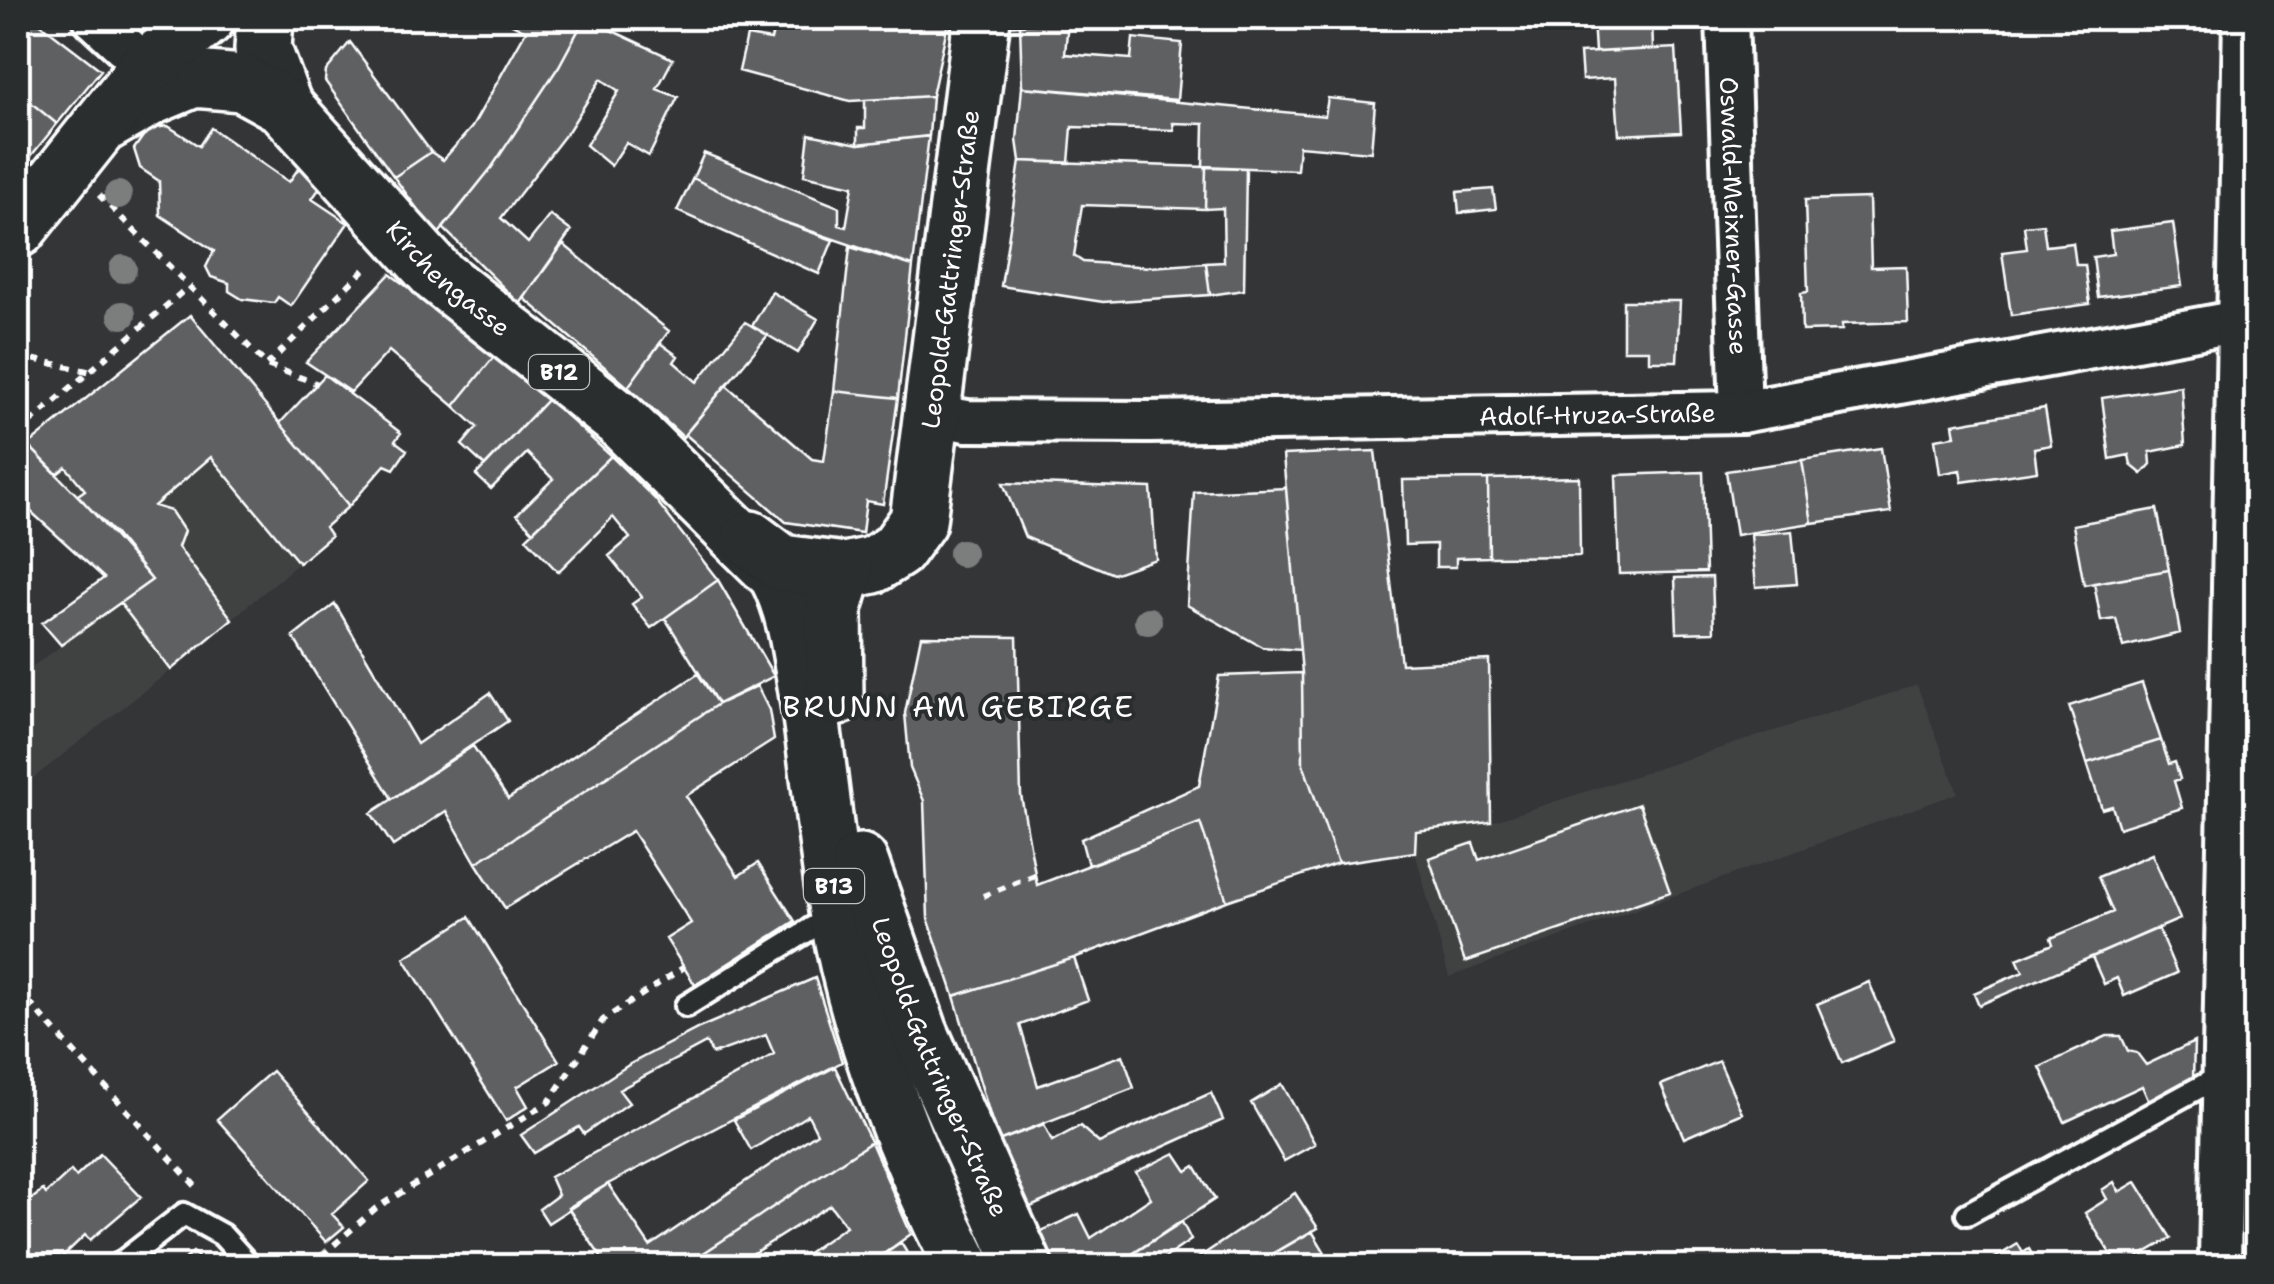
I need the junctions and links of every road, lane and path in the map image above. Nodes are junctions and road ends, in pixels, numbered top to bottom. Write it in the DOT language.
graph roads {
  1 [pos="94,18"];
  2 [pos="208,18"];
  3 [pos="265,18"];
  4 [pos="982,18"];
  5 [pos="1727,18"];
  6 [pos="2244,18"];
  7 [pos="159,78"];
  8 [pos="284,106"];
  9 [pos="84,145"];
  10 [pos="18,229"];
  11 [pos="398,236"];
  12 [pos="188,287"];
  13 [pos="2248,320"];
  14 [pos="18,356"];
  15 [pos="267,366"];
  16 [pos="92,372"];
  17 [pos="318,384"];
  18 [pos="1741,412"];
  19 [pos="930,416"];
  20 [pos="18,433"];
  21 [pos="716,514"];
  22 [pos="845,571"];
  23 [pos="1035,875"];
  24 [pos="983,896"];
  25 [pos="837,912"];
  26 [pos="684,967"];
  27 [pos="18,990"];
  28 [pos="686,1006"];
  29 [pos="2224,1074"];
  30 [pos="202,1194"];
  31 [pos="1967,1214"];
  32 [pos="2256,1238"];
  33 [pos="2218,1264"];
  34 [pos="116,1266"];
  35 [pos="250,1266"];
  36 [pos="310,1266"];
  37 [pos="963,1266"];
  38 [pos="1024,1266"];
  1 -- 7 [label="street"];
  2 -- 7 [label="main road, B12"];
  3 -- 8 [label="main road, Kirchengasse / B12"];
  4 -- 19 [label="main road, Leopold-Gattringer-Straße / B12"];
  5 -- 18 [label="street, Oswald-Meixner-Gasse"];
  6 -- 13 [label="street"];
  7 -- 8 [label="main road, Kirchengasse / B12"];
  7 -- 9 [label="main road, Kirchengasse / B12"];
  8 -- 11 [label="main road, Kirchengasse / B12"];
  9 -- 10 [label="main road, B12"];
  9 -- 12 [label="path"];
  11 -- 15 [label="path"];
  11 -- 21 [label="main road, Kirchengasse / B12"];
  12 -- 15 [label="path"];
  12 -- 16 [label="path"];
  13 -- 18 [label="street, Adolf-Hruza-Straße"];
  13 -- 29 [label="street"];
  14 -- 16 [label="path"];
  15 -- 17 [label="path"];
  16 -- 20 [label="path"];
  18 -- 19 [label="street, Adolf-Hruza-Straße"];
  19 -- 22 [label="main road, Leopold-Gattringer-Straße / B12"];
  21 -- 22 [label="main road, B12"];
  21 -- 25 [label="main road, Leopold-Gattringer-Straße / B13"];
  22 -- 38 [label="main road, Leopold-Gattringer-Straße / B13"];
  23 -- 24 [label="path"];
  25 -- 28 [label="lane"];
  25 -- 37 [label="main road, Leopold-Gattringer-Straße / B13"];
  26 -- 36 [label="path"];
  27 -- 30 [label="path"];
  29 -- 31 [label="lane"];
  29 -- 33 [label="street"];
  32 -- 33 [label="street"];
  34 -- 35 [label="lane"];
}
